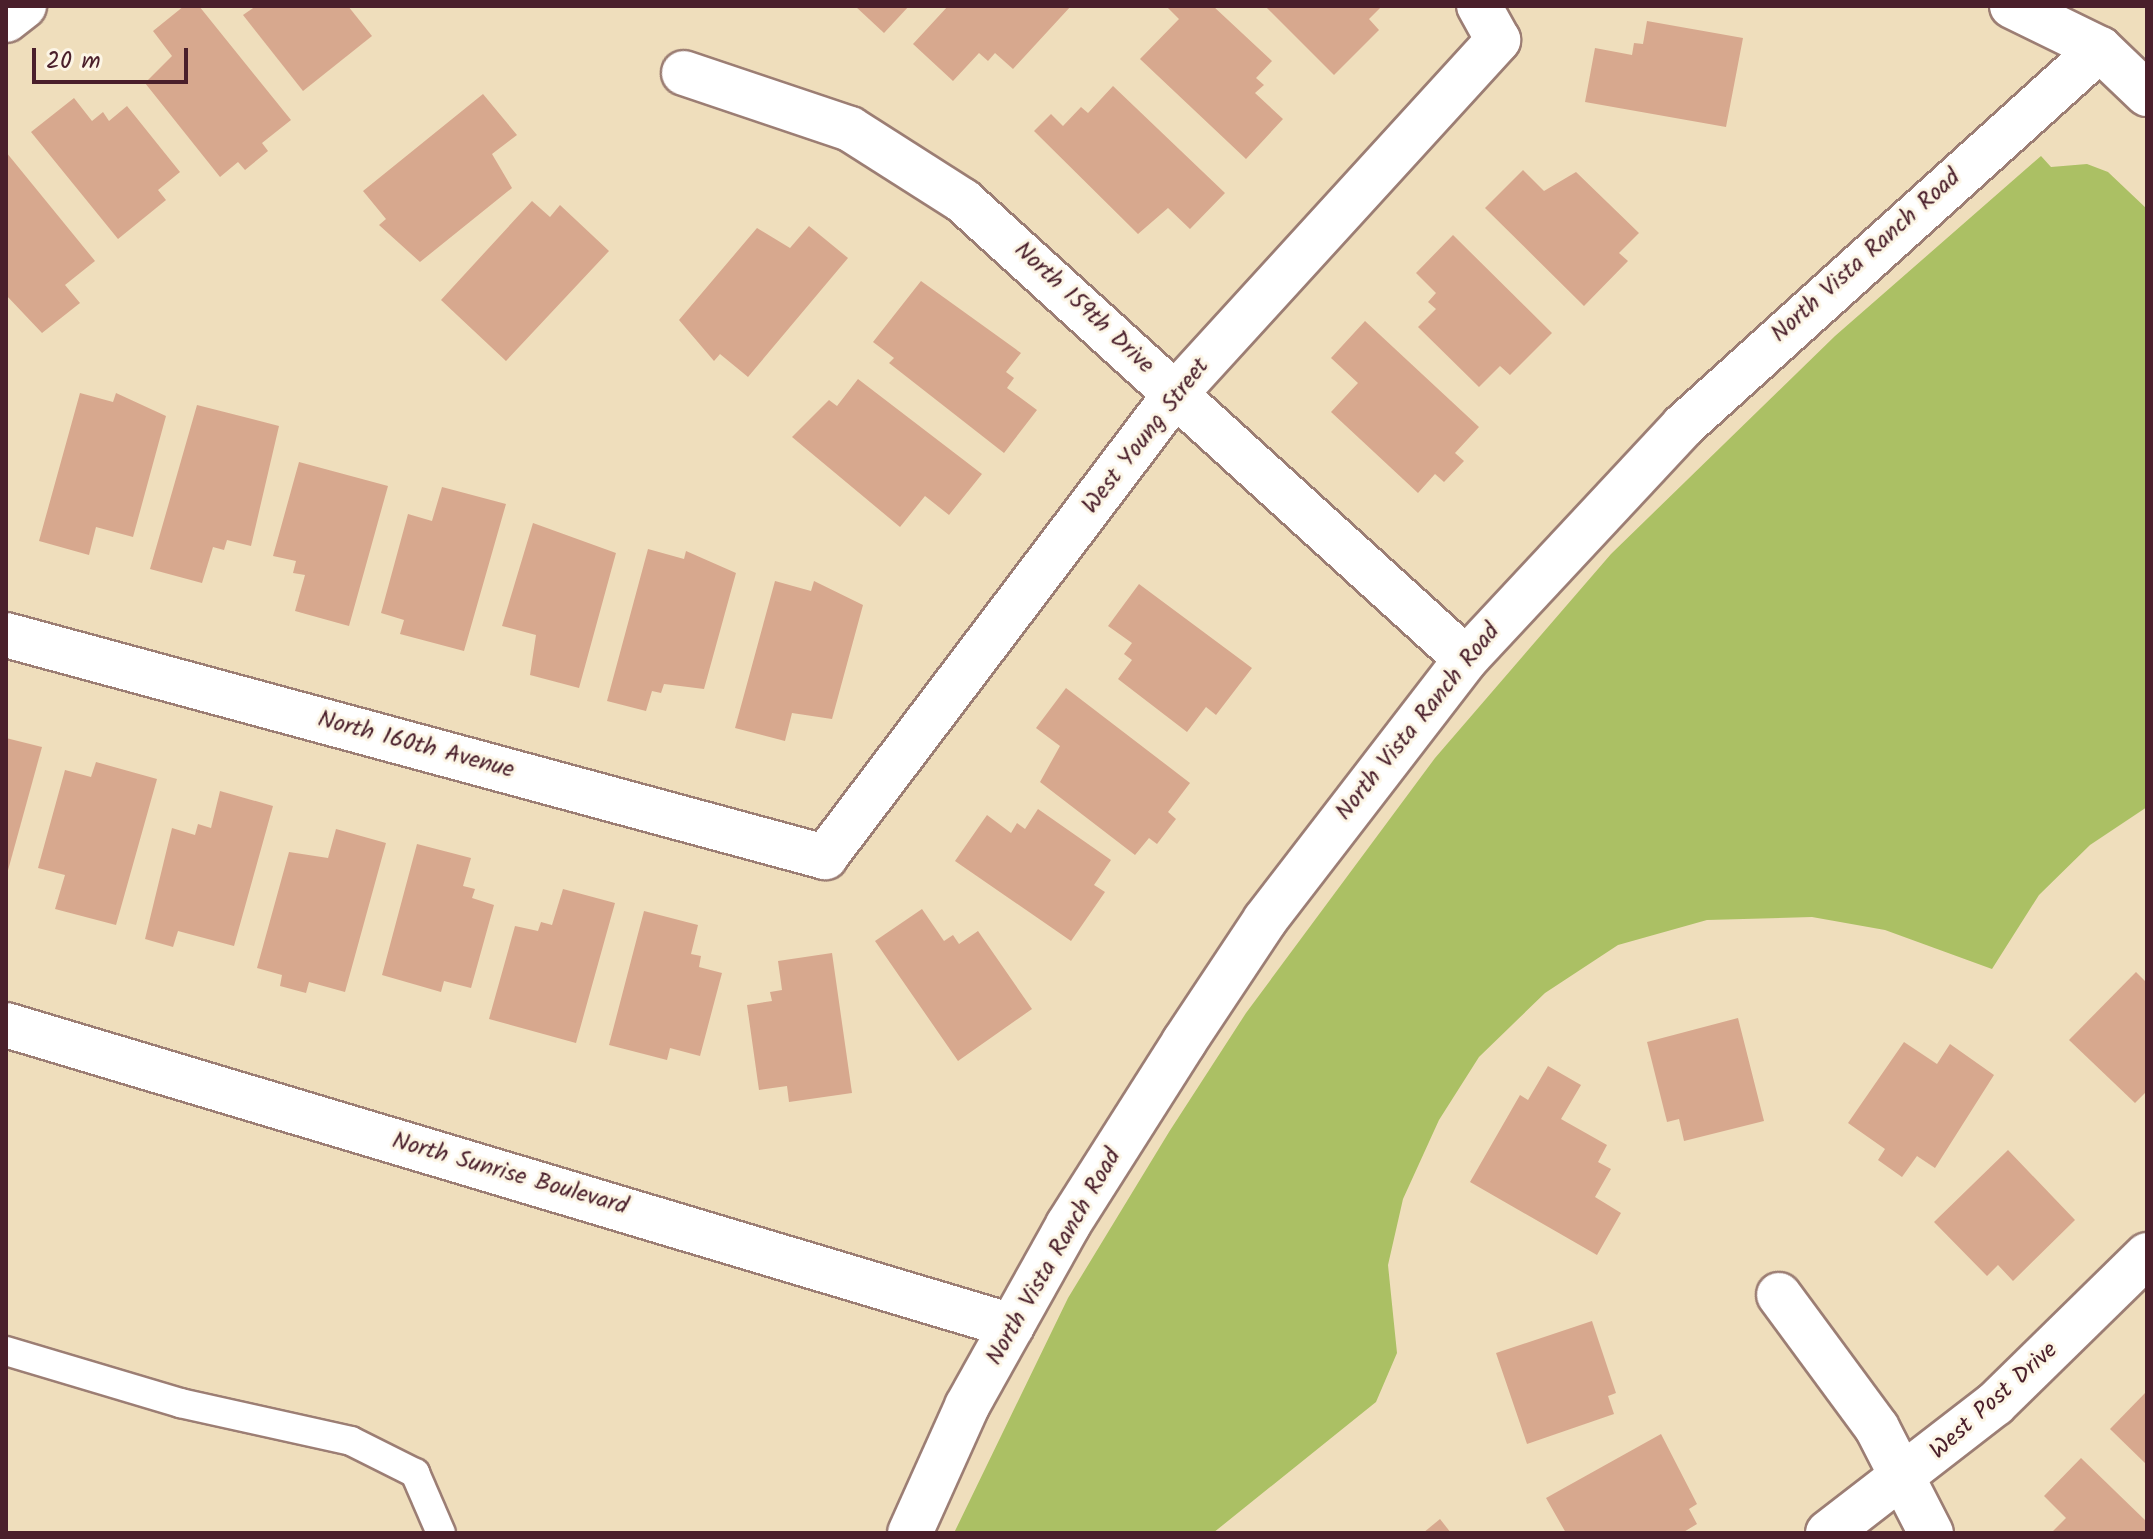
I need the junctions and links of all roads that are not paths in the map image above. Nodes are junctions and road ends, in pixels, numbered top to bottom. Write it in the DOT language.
graph roads {
  1 [pos="24,6"];
  2 [pos="2012,6"];
  3 [pos="2092,6"];
  4 [pos="6,20"];
  5 [pos="1488,23"];
  6 [pos="2100,49"];
  7 [pos="684,73"];
  8 [pos="2147,94"];
  9 [pos="1176,393"];
  10 [pos="6,635"];
  11 [pos="1466,659"];
  12 [pos="825,857"];
  13 [pos="6,1025"];
  14 [pos="2147,1255"];
  15 [pos="1779,1295"];
  16 [pos="1012,1326"];
  17 [pos="6,1351"];
  18 [pos="1904,1479"];
  19 [pos="441,1533"];
  20 [pos="910,1533"];
  21 [pos="1828,1533"];
  22 [pos="1931,1533"];
  1 -- 4 [label="street"];
  2 -- 6 [label="street"];
  3 -- 6 [label="street"];
  5 -- 9 [label="street, West Young Street"];
  6 -- 8 [label="street"];
  6 -- 11 [label="street, North Vista Ranch Road"];
  7 -- 9 [label="street, North 159th Drive"];
  9 -- 11 [label="street, North 159th Drive"];
  9 -- 12 [label="street, West Young Street"];
  10 -- 12 [label="street, North 160th Avenue"];
  11 -- 16 [label="street, North Vista Ranch Road"];
  13 -- 16 [label="street, North Sunrise Boulevard"];
  14 -- 18 [label="street, West Post Drive"];
  15 -- 18 [label="street"];
  16 -- 20 [label="street, North Vista Ranch Road"];
  17 -- 19 [label="lane"];
  18 -- 21 [label="street, West Post Drive"];
  18 -- 22 [label="street"];
}
